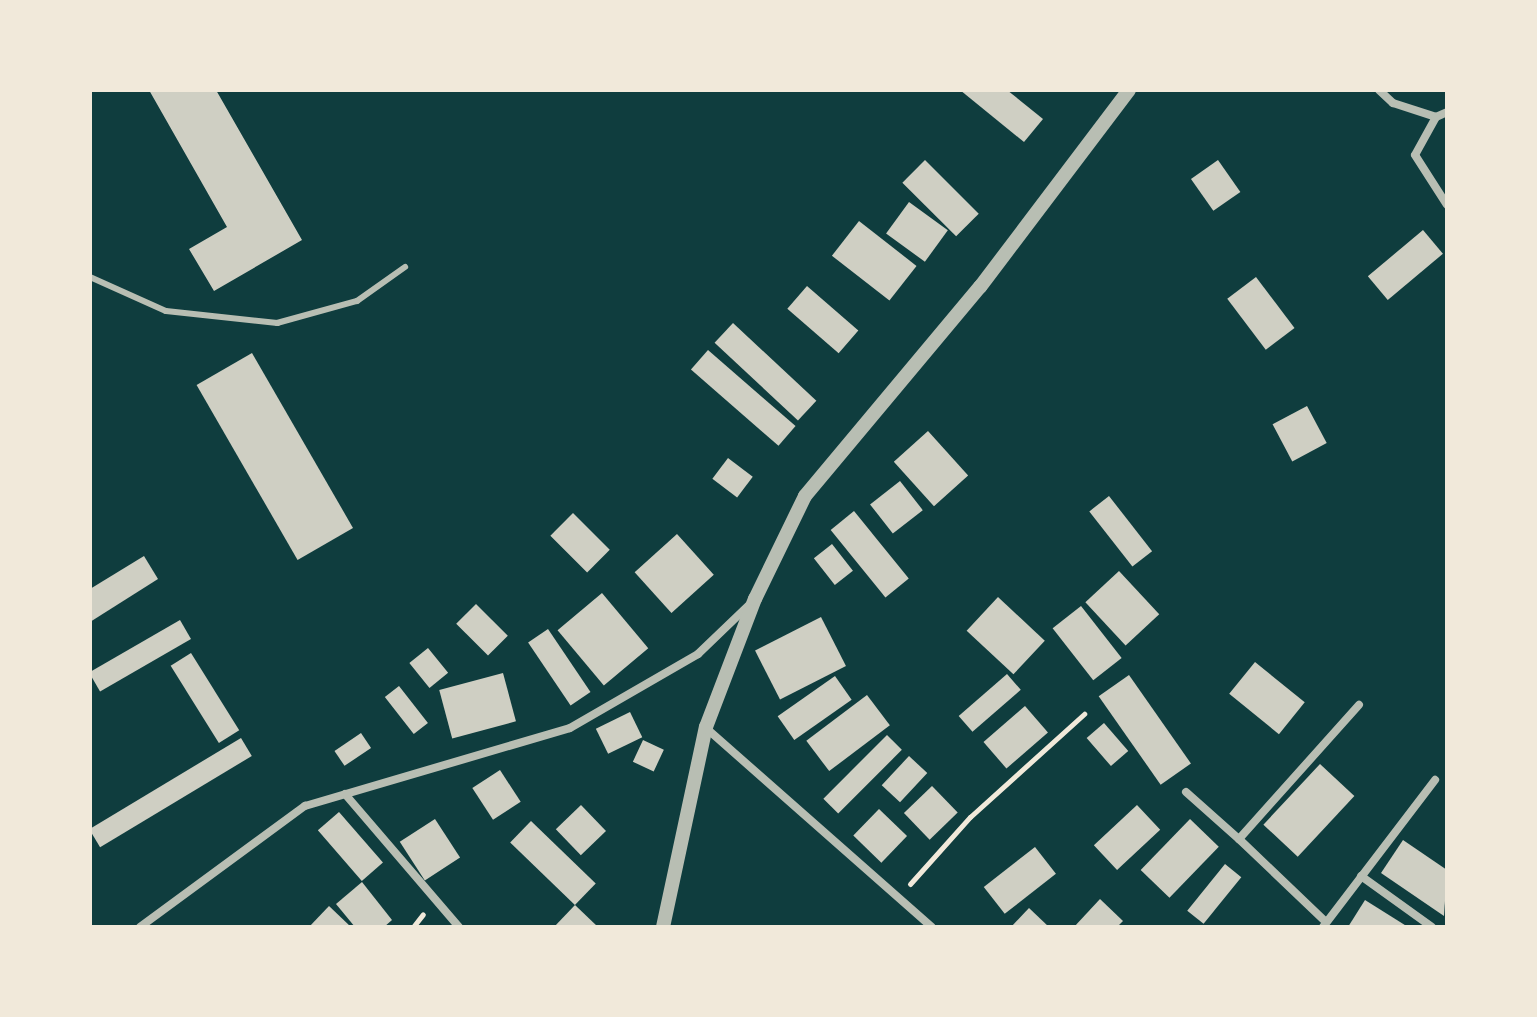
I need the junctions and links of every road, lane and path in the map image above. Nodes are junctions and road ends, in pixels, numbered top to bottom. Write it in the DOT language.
graph roads {
  1 [pos="1129,90"];
  2 [pos="1379,90"];
  3 [pos="1447,112"];
  4 [pos="1436,117"];
  5 [pos="1447,205"];
  6 [pos="405,267"];
  7 [pos="90,277"];
  8 [pos="755,599"];
  9 [pos="1359,705"];
  10 [pos="1084,714"];
  11 [pos="706,727"];
  12 [pos="1435,780"];
  13 [pos="1186,792"];
  14 [pos="345,794"];
  15 [pos="1239,839"];
  16 [pos="1361,876"];
  17 [pos="899,897"];
  18 [pos="1324,924"];
  19 [pos="140,927"];
  20 [pos="459,927"];
  21 [pos="663,927"];
  22 [pos="932,927"];
  23 [pos="1432,927"];
  1 -- 8 [label="street"];
  2 -- 4 [label="street"];
  3 -- 4 [label="street"];
  4 -- 5 [label="street"];
  6 -- 7 [label="lane"];
  8 -- 11 [label="street"];
  8 -- 14 [label="street"];
  9 -- 15 [label="street"];
  10 -- 17 [label="path"];
  11 -- 17 [label="street"];
  11 -- 21 [label="street"];
  12 -- 16 [label="street"];
  13 -- 15 [label="street"];
  14 -- 19 [label="street"];
  14 -- 20 [label="street"];
  15 -- 18 [label="street"];
  16 -- 18 [label="street"];
  16 -- 23 [label="street"];
  17 -- 22 [label="street"];
}
